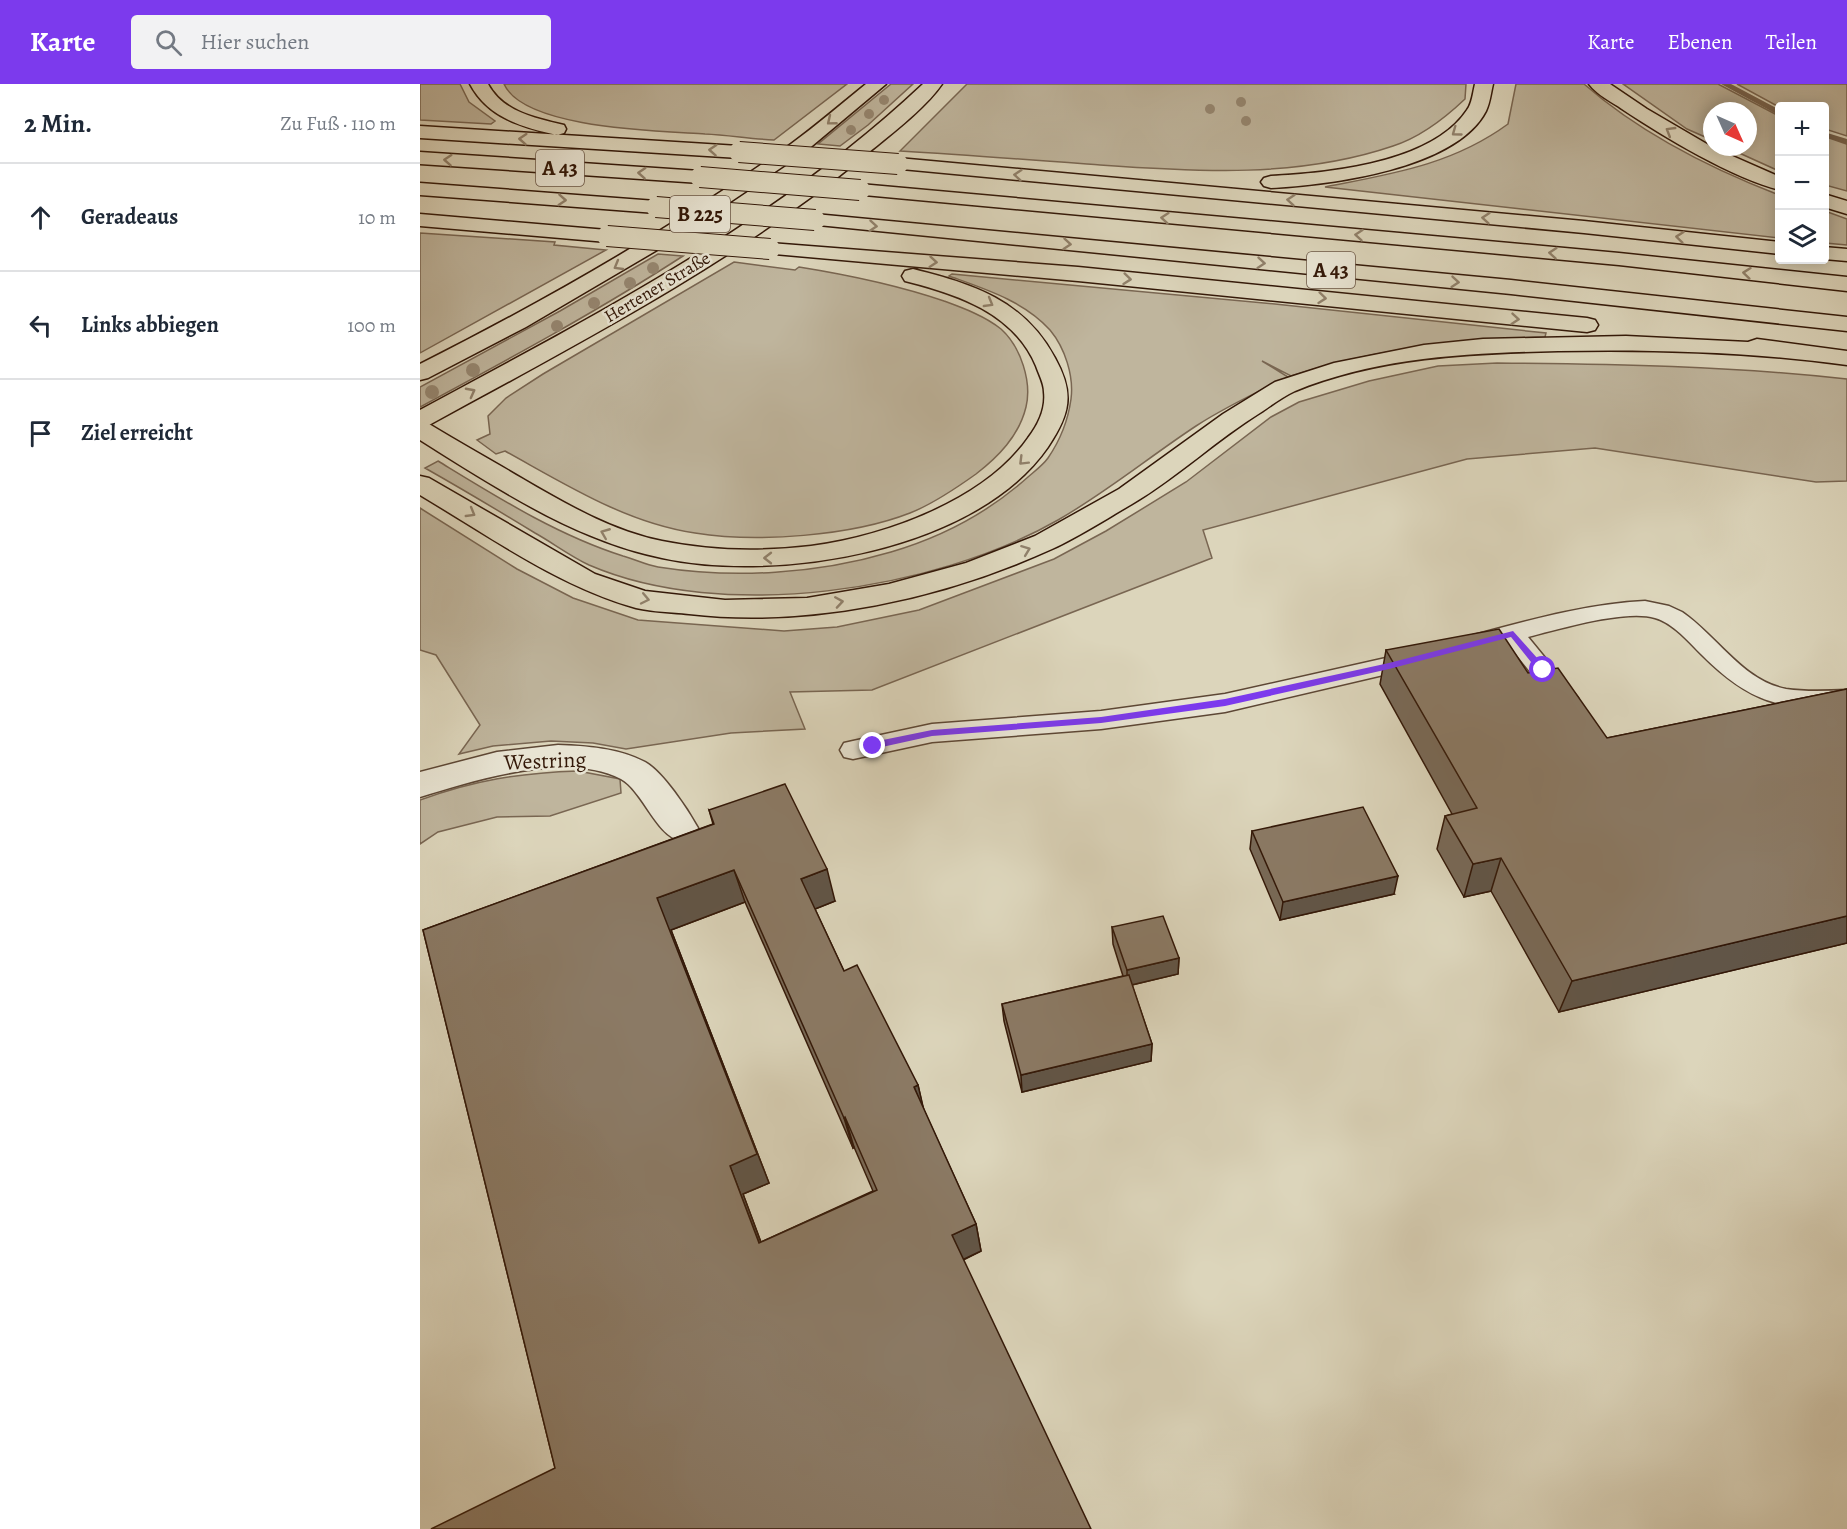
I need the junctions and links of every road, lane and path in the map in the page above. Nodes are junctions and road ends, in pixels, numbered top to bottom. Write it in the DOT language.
graph roads {
  1 [pos="479,84"];
  2 [pos="877,84"];
  3 [pos="933,84"];
  4 [pos="1484,84"];
  5 [pos="1598,84"];
  6 [pos="420,132"];
  7 [pos="686,148"];
  8 [pos="420,158"];
  9 [pos="1076,180"];
  10 [pos="1775,182"];
  11 [pos="420,189"];
  12 [pos="1829,202"];
  13 [pos="1847,208"];
  14 [pos="420,220"];
  15 [pos="420,225"];
  16 [pos="472,225"];
  17 [pos="1775,248"];
  18 [pos="770,249"];
  19 [pos="1829,253"];
  20 [pos="1847,255"];
  21 [pos="1847,284"];
  22 [pos="1847,324"];
  23 [pos="1779,350"];
  24 [pos="1847,358"];
  25 [pos="420,373"];
  26 [pos="420,420"];
  27 [pos="420,429"];
  28 [pos="420,484"];
  29 [pos="1513,634"];
  30 [pos="1847,699"];
  31 [pos="1580,716"];
  32 [pos="853,750"];
  33 [pos="420,785"];
  34 [pos="681,828"];
  1 -- 7 [label="main road"];
  2 -- 25 [label="main road, Hertener Straße / B 225, one-way"];
  26 -- 3 [label="main road, Hertener Straße / B 225, one-way"];
  4 -- 9 [label="main road, one-way"];
  10 -- 5 [label="main road, one-way"];
  7 -- 6 [label="main road, one-way"];
  9 -- 7 [label="main road, one-way, bridge"];
  21 -- 8 [label="main road, A 43, one-way, bridge"];
  17 -- 9 [label="main road, one-way"];
  11 -- 22 [label="main road, A 43, one-way, bridge"];
  12 -- 13 [label="main road"];
  14 -- 16 [label="main road"];
  15 -- 16 [label="main road"];
  16 -- 18 [label="main road, bridge"];
  18 -- 23 [label="main road, one-way"];
  18 -- 27 [label="main road, one-way"];
  19 -- 20 [label="main road"];
  23 -- 24 [label="main road"];
  28 -- 23 [label="main road, one-way"];
  29 -- 30 [label="lane"];
  29 -- 31 [label="lane"];
  29 -- 32 [label="lane"];
  33 -- 34 [label="street, Westring"];
}
